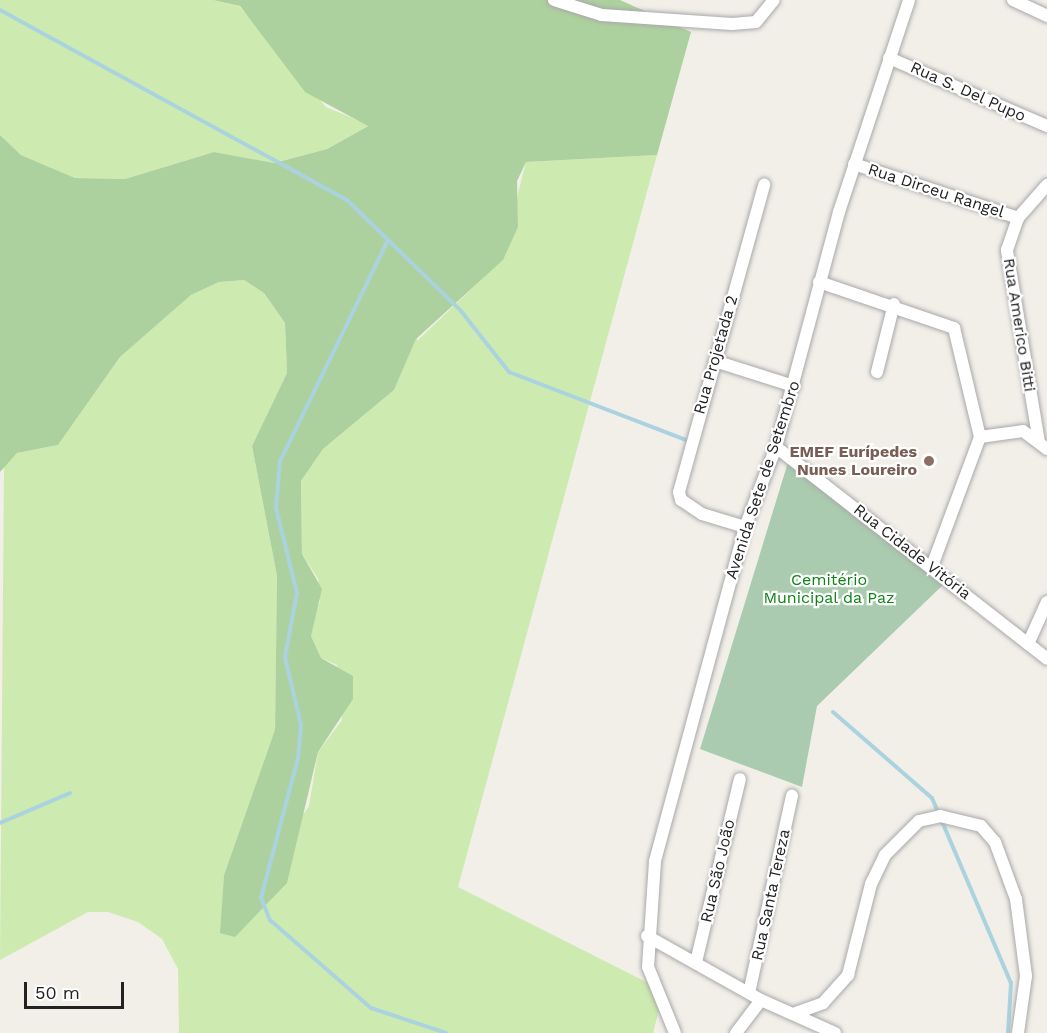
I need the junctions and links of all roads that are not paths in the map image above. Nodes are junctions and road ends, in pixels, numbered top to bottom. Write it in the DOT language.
graph roads {
  1 [pos="554,0"];
  2 [pos="774,0"];
  3 [pos="909,0"];
  4 [pos="1013,0"];
  5 [pos="1047,16"];
  6 [pos="889,58"];
  7 [pos="1047,126"];
  8 [pos="854,164"];
  9 [pos="1047,184"];
  10 [pos="764,186"];
  11 [pos="1018,218"];
  12 [pos="819,282"];
  13 [pos="894,304"];
  14 [pos="715,360"];
  15 [pos="877,372"];
  16 [pos="794,386"];
  17 [pos="980,437"];
  18 [pos="1043,446"];
  19 [pos="776,447"];
  20 [pos="745,527"];
  21 [pos="932,566"];
  22 [pos="1047,602"];
  23 [pos="1028,644"];
  24 [pos="1047,659"];
  25 [pos="740,779"];
  26 [pos="792,796"];
  27 [pos="647,936"];
  28 [pos="696,962"];
  29 [pos="749,993"];
  30 [pos="761,1000"];
  31 [pos="796,1013"];
  32 [pos="675,1033"];
  33 [pos="736,1033"];
  34 [pos="835,1033"];
  35 [pos="1018,1033"];
  1 -- 2 [label="street"];
  3 -- 6 [label="street, Avenida Sete de Setembro"];
  4 -- 5 [label="street"];
  6 -- 7 [label="street, Rua S. Del Pupo"];
  6 -- 8 [label="street, Avenida Sete de Setembro"];
  8 -- 11 [label="street, Rua Dirceu Rangel"];
  8 -- 12 [label="street, Avenida Sete de Setembro"];
  9 -- 11 [label="street, Rua Americo Bitti"];
  10 -- 14 [label="street, Rua Projetada 2"];
  11 -- 18 [label="street, Rua Americo Bitti"];
  12 -- 13 [label="street"];
  12 -- 16 [label="street, Avenida Sete de Setembro"];
  13 -- 15 [label="street"];
  13 -- 17 [label="street"];
  14 -- 16 [label="street"];
  14 -- 20 [label="street, Rua Projetada 2"];
  16 -- 19 [label="street, Avenida Sete de Setembro"];
  17 -- 18 [label="street"];
  17 -- 21 [label="street"];
  19 -- 20 [label="street, Avenida Sete de Setembro"];
  19 -- 21 [label="street, Rua Cidade Vitória"];
  20 -- 27 [label="street, Avenida Sete de Setembro"];
  21 -- 23 [label="street, Rua Cidade Vitória"];
  22 -- 23 [label="street"];
  23 -- 24 [label="street, Rua Cidade Vitória"];
  25 -- 28 [label="street, Rua São João"];
  26 -- 29 [label="street, Rua Santa Tereza"];
  27 -- 28 [label="street"];
  27 -- 32 [label="street, Avenida Sete de Setembro"];
  28 -- 29 [label="street"];
  29 -- 30 [label="street"];
  30 -- 31 [label="street"];
  30 -- 33 [label="street"];
  31 -- 34 [label="street"];
  31 -- 35 [label="street"];
}
